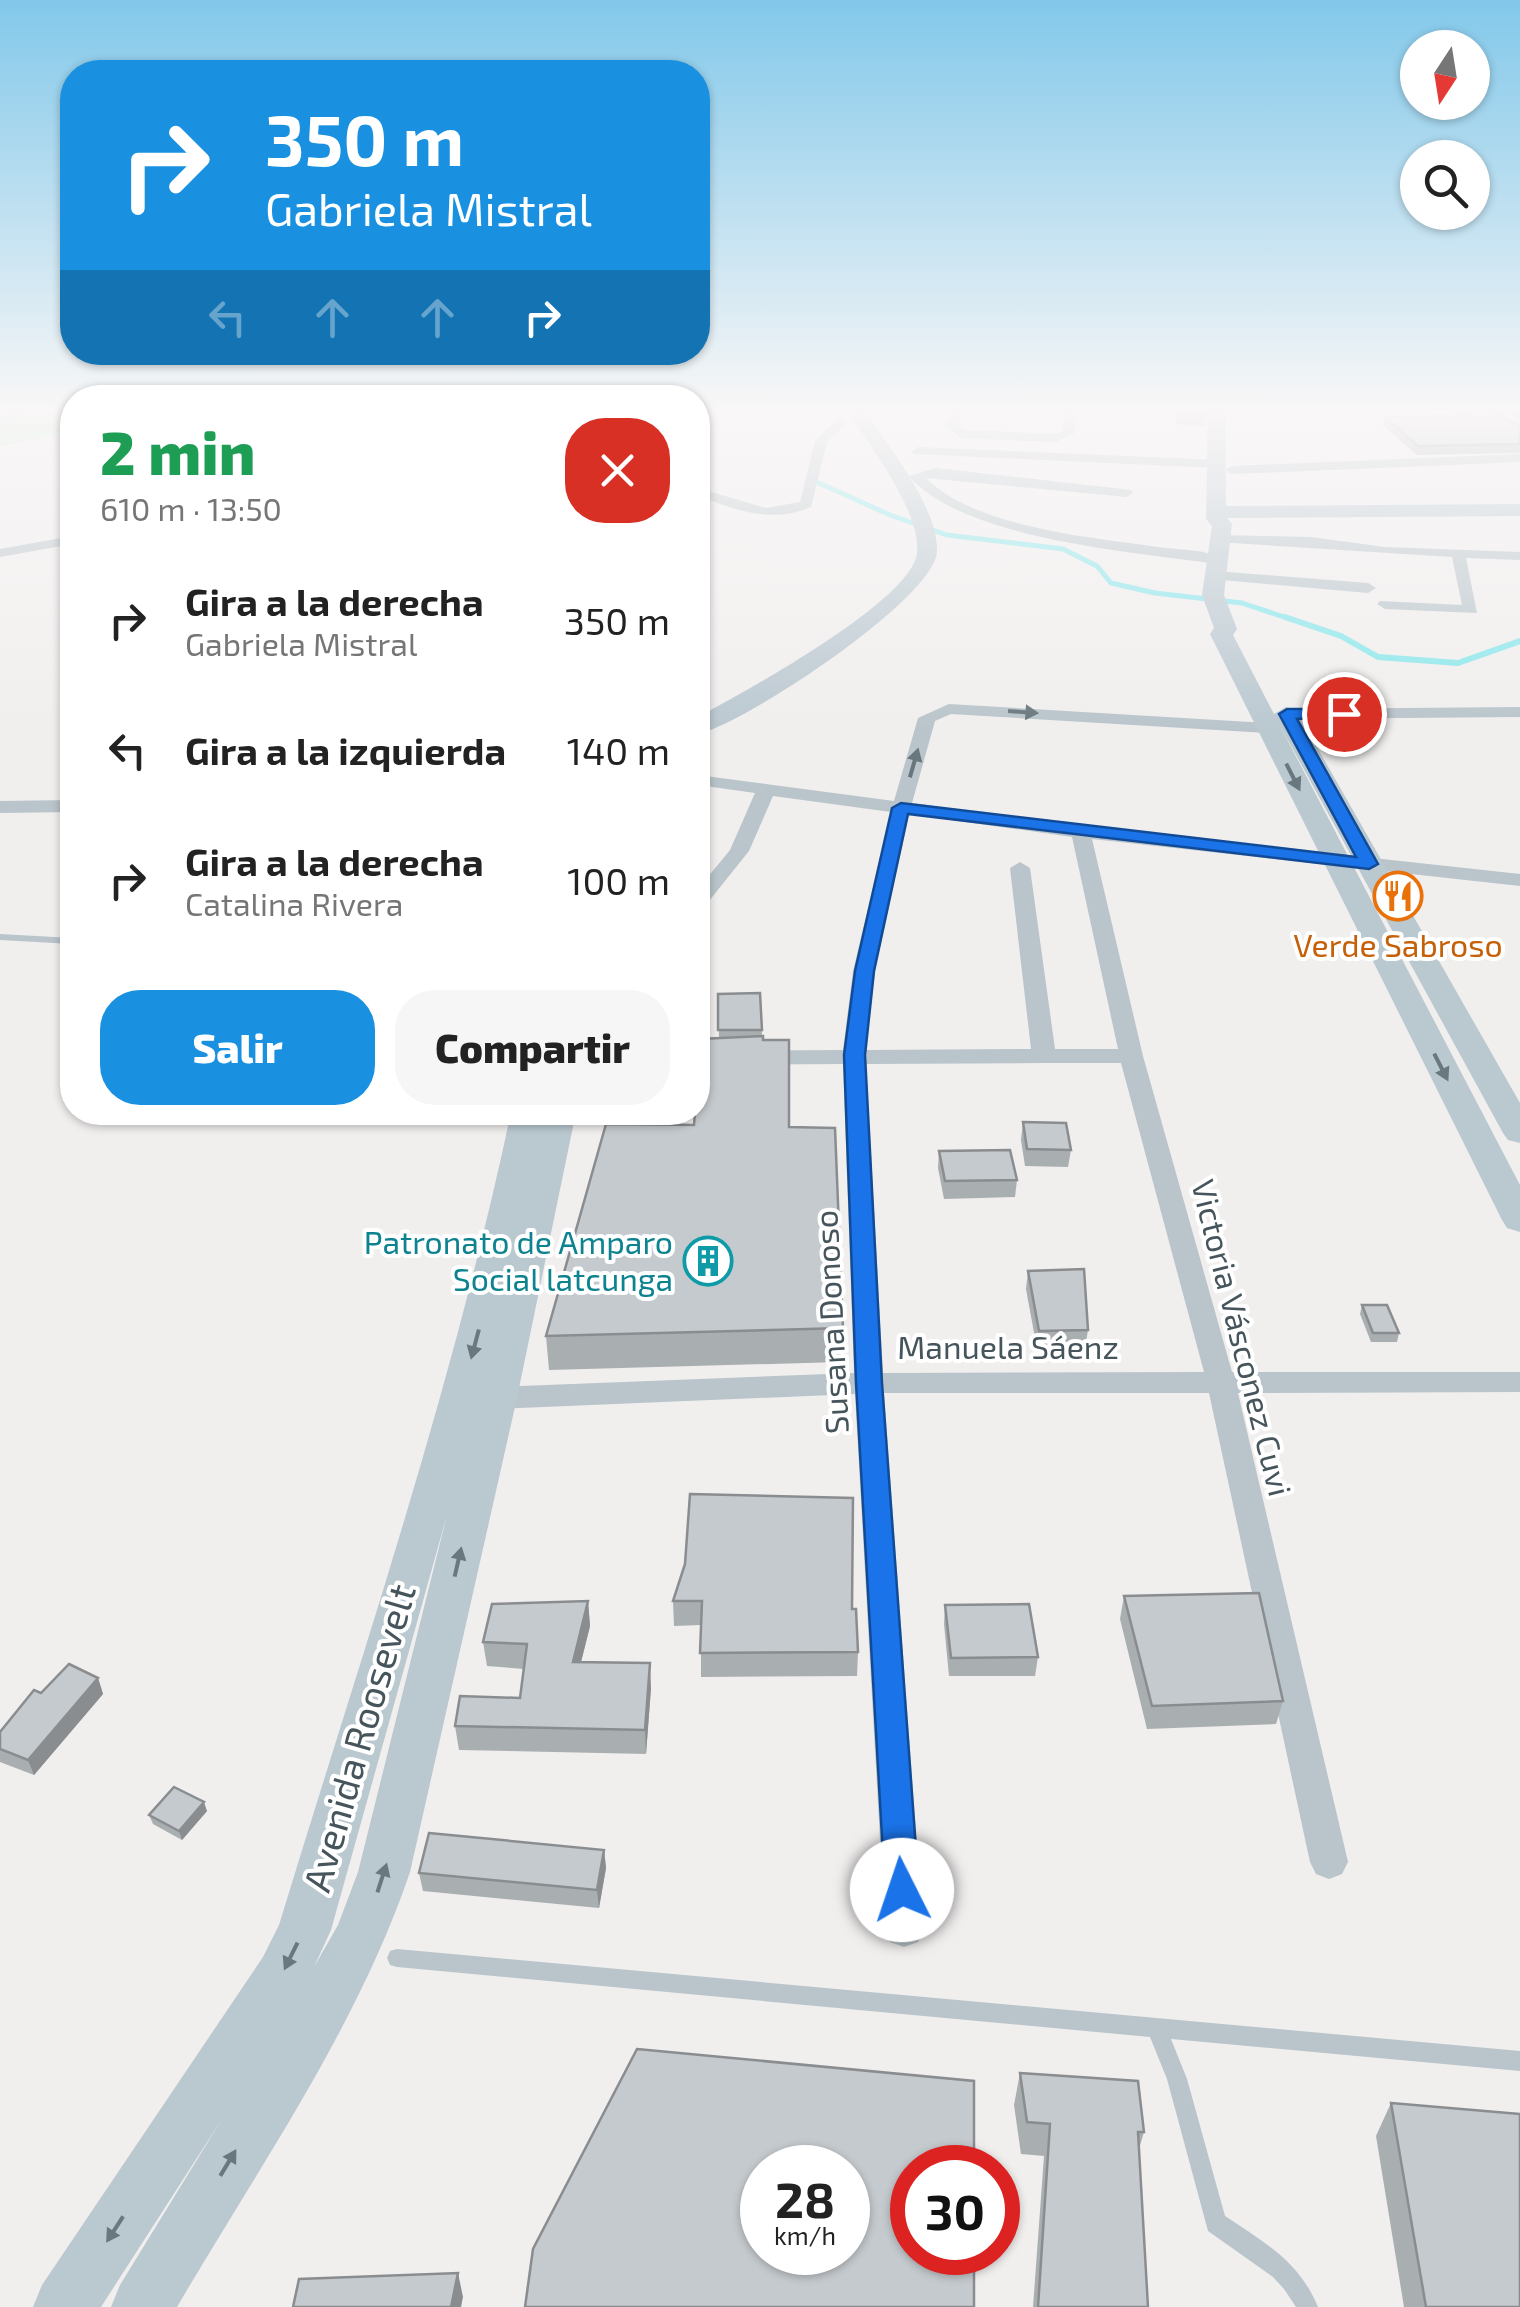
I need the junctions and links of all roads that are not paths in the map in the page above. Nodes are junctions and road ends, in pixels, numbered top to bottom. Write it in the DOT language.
graph roads {
  1 [pos="905,516"];
  2 [pos="909,516"];
  3 [pos="979,516"];
  4 [pos="1222,516"];
  5 [pos="1486,516"];
  6 [pos="916,527"];
  7 [pos="60,542"];
  8 [pos="1378,550"];
  9 [pos="0,553"];
  10 [pos="1458,553"];
  11 [pos="1520,556"];
  12 [pos="1220,560"];
  13 [pos="1383,573"];
  14 [pos="1368,588"];
  15 [pos="1385,604"];
  16 [pos="710,703"];
  17 [pos="1520,712"];
  18 [pos="710,721"];
  19 [pos="1277,721"];
  20 [pos="710,782"];
  21 [pos="766,790"];
  22 [pos="60,806"];
  23 [pos="0,807"];
  24 [pos="901,808"];
  25 [pos="1081,832"];
  26 [pos="1335,860"];
  27 [pos="1369,864"];
  28 [pos="1020,868"];
  29 [pos="1520,880"];
  30 [pos="710,887"];
  31 [pos="0,937"];
  32 [pos="60,940"];
  33 [pos="854,1055"];
  34 [pos="1131,1056"];
  35 [pos="1044,1057"];
  36 [pos="710,1058"];
  37 [pos="525,1125"];
  38 [pos="555,1125"];
  39 [pos="1520,1133"];
  40 [pos="1520,1220"];
  41 [pos="1520,1382"];
  42 [pos="869,1383"];
  43 [pos="1220,1384"];
  44 [pos="496,1398"];
  45 [pos="1329,1862"];
  46 [pos="904,1930"];
  47 [pos="396,1958"];
  48 [pos="1157,2029"];
  49 [pos="1520,2061"];
  50 [pos="64,2307"];
  51 [pos="142,2307"];
  52 [pos="1307,2307"];
  1 -- 6 [label="street"];
  2 -- 6 [label="street"];
  3 -- 12 [label="street"];
  4 -- 12 [label="street"];
  5 -- 12 [label="street"];
  6 -- 16 [label="street"];
  6 -- 18 [label="street"];
  7 -- 9 [label="street"];
  8 -- 10 [label="street"];
  8 -- 12 [label="street"];
  8 -- 13 [label="street"];
  10 -- 11 [label="street"];
  10 -- 15 [label="street"];
  12 -- 14 [label="street"];
  12 -- 19 [label="street"];
  17 -- 19 [label="street"];
  24 -- 19 [label="street, Susana Donoso, one-way"];
  19 -- 26 [label="street, one-way"];
  19 -- 27 [label="street"];
  20 -- 21 [label="street"];
  21 -- 24 [label="street"];
  21 -- 30 [label="street"];
  22 -- 23 [label="street"];
  24 -- 25 [label="street"];
  24 -- 33 [label="street, Susana Donoso"];
  25 -- 26 [label="street"];
  25 -- 34 [label="street, Victoria Vásconez Cuvi"];
  26 -- 27 [label="street"];
  26 -- 40 [label="street, one-way"];
  27 -- 29 [label="street"];
  27 -- 39 [label="street"];
  28 -- 35 [label="street"];
  31 -- 32 [label="lane"];
  33 -- 35 [label="street"];
  33 -- 36 [label="street"];
  33 -- 42 [label="street, Susana Donoso"];
  34 -- 35 [label="street"];
  34 -- 43 [label="street, Victoria Vásconez Cuvi"];
  37 -- 50 [label="street, Avenida Roosevelt, one-way"];
  38 -- 44 [label="street, Avenida Roosevelt"];
  41 -- 43 [label="street, Manuela Sáenz"];
  42 -- 43 [label="street, Manuela Sáenz"];
  42 -- 44 [label="street, Manuela Sáenz"];
  42 -- 46 [label="street, Susana Donoso"];
  43 -- 45 [label="street, Victoria Vásconez Cuvi"];
  51 -- 44 [label="street, Avenida Roosevelt, one-way"];
  47 -- 48 [label="lane"];
  48 -- 49 [label="lane"];
  48 -- 52 [label="lane"];
}
